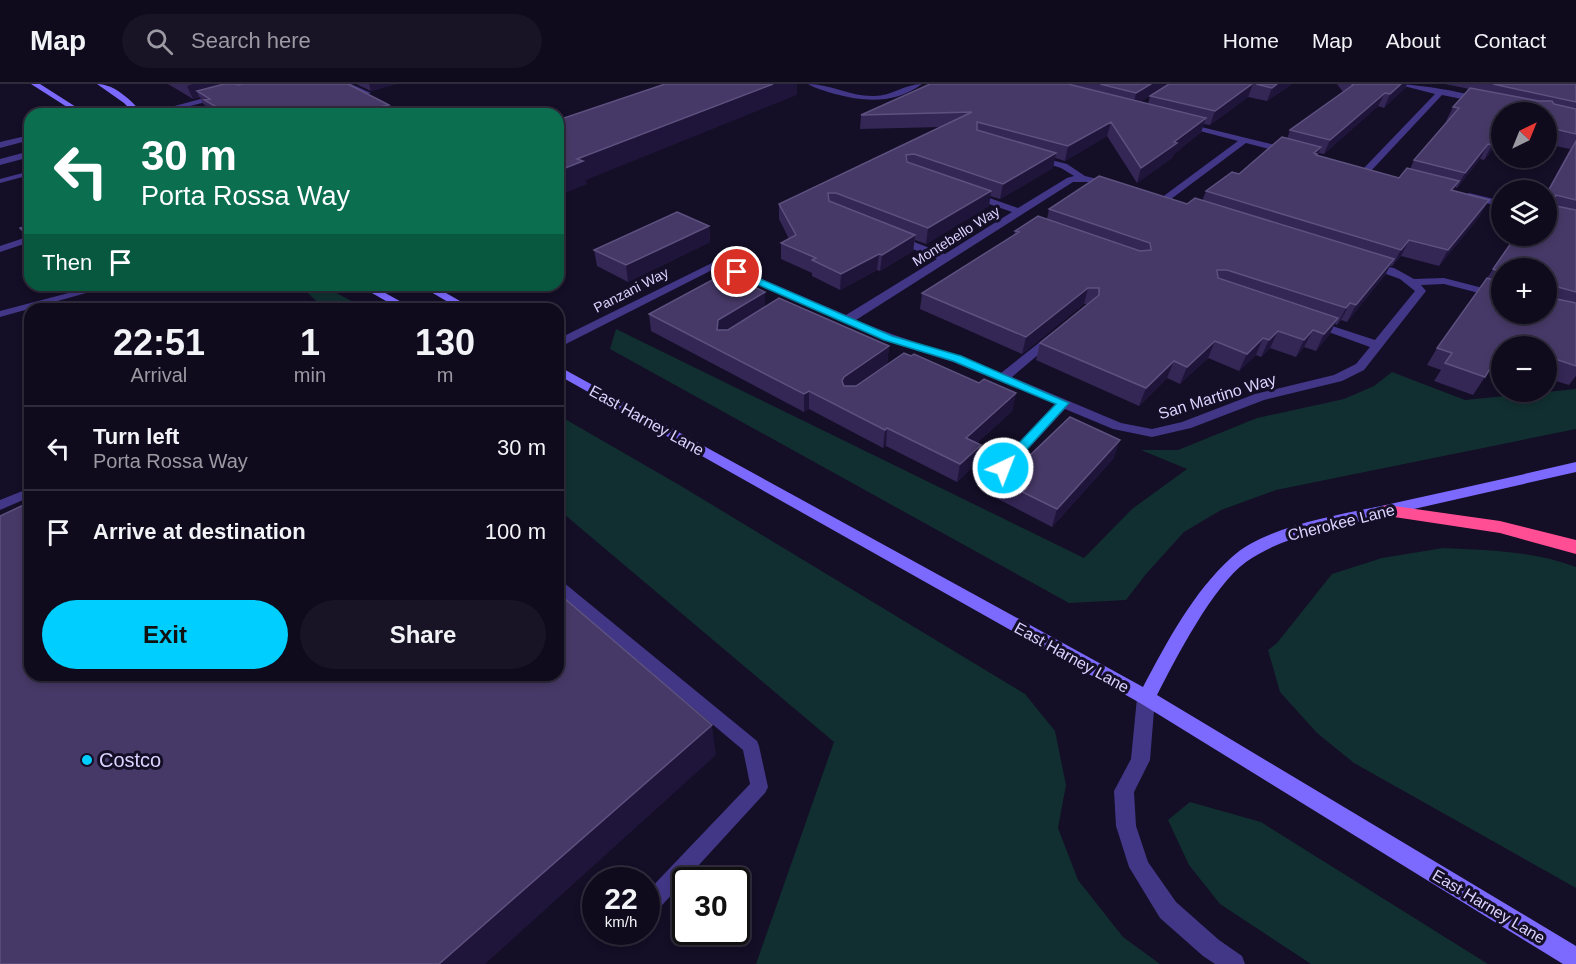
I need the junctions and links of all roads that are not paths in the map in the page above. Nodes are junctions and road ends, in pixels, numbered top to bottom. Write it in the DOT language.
graph roads {
  1 [pos="35,84"];
  2 [pos="101,84"];
  3 [pos="345,84"];
  4 [pos="812,84"];
  5 [pos="918,84"];
  6 [pos="1400,84"];
  7 [pos="1441,92"];
  8 [pos="367,93"];
  9 [pos="225,95"];
  10 [pos="1491,103"];
  11 [pos="73,108"];
  12 [pos="133,108"];
  13 [pos="173,108"];
  14 [pos="1178,123"];
  15 [pos="24,139"];
  16 [pos="1244,140"];
  17 [pos="0,145"];
  18 [pos="1022,153"];
  19 [pos="1300,154"];
  20 [pos="24,156"];
  21 [pos="0,162"];
  22 [pos="1356,167"];
  23 [pos="1367,170"];
  24 [pos="1378,173"];
  25 [pos="24,175"];
  26 [pos="1081,177"];
  27 [pos="0,181"];
  28 [pos="1124,188"];
  29 [pos="964,192"];
  30 [pos="1457,193"];
  31 [pos="1491,201"];
  32 [pos="1175,204"];
  33 [pos="1018,217"];
  34 [pos="884,233"];
  35 [pos="24,241"];
  36 [pos="0,249"];
  37 [pos="945,258"];
  38 [pos="1354,260"];
  39 [pos="1414,282"];
  40 [pos="56,291"];
  41 [pos="87,291"];
  42 [pos="374,291"];
  43 [pos="435,291"];
  44 [pos="1491,293"];
  45 [pos="42,303"];
  46 [pos="397,303"];
  47 [pos="457,303"];
  48 [pos="0,306"];
  49 [pos="24,308"];
  50 [pos="0,314"];
  51 [pos="1302,319"];
  52 [pos="847,320"];
  53 [pos="1063,329"];
  54 [pos="564,341"];
  55 [pos="1377,345"];
  56 [pos="921,348"];
  57 [pos="903,361"];
  58 [pos="564,373"];
  59 [pos="1003,378"];
  60 [pos="1063,403"];
  61 [pos="1576,467"];
  62 [pos="1003,468"];
  63 [pos="24,495"];
  64 [pos="0,505"];
  65 [pos="1387,511"];
  66 [pos="1576,548"];
  67 [pos="564,591"];
  68 [pos="1146,698"];
  69 [pos="660,893"];
  70 [pos="1576,959"];
  71 [pos="1234,964"];
  1 -- 11 [label="main road"];
  2 -- 12 [label="main road"];
  3 -- 8 [label="street"];
  4 -- 5 [label="street"];
  6 -- 7 [label="street"];
  7 -- 10 [label="street"];
  7 -- 23 [label="street"];
  9 -- 13 [label="street"];
  14 -- 16 [label="street"];
  15 -- 17 [label="street"];
  16 -- 19 [label="street"];
  16 -- 32 [label="street"];
  18 -- 26 [label="street"];
  20 -- 21 [label="street"];
  22 -- 23 [label="street"];
  23 -- 24 [label="street"];
  25 -- 27 [label="lane"];
  26 -- 28 [label="street"];
  26 -- 33 [label="street, Montebello Way"];
  29 -- 33 [label="street"];
  30 -- 31 [label="street"];
  33 -- 37 [label="street, Montebello Way"];
  34 -- 37 [label="street"];
  35 -- 36 [label="lane"];
  37 -- 52 [label="street, Montebello Way"];
  38 -- 39 [label="street"];
  39 -- 44 [label="street"];
  39 -- 55 [label="street, San Martino Way"];
  40 -- 48 [label="lane"];
  41 -- 45 [label="lane"];
  42 -- 46 [label="main road"];
  43 -- 47 [label="main road"];
  49 -- 50 [label="lane"];
  51 -- 55 [label="street"];
  52 -- 54 [label="street, Panzani Way"];
  52 -- 56 [label="street"];
  53 -- 59 [label="street"];
  55 -- 60 [label="street, San Martino Way"];
  56 -- 57 [label="street"];
  56 -- 59 [label="street"];
  58 -- 68 [label="main road, East Harney Lane"];
  59 -- 60 [label="street"];
  60 -- 62 [label="street"];
  61 -- 65 [label="main road, Cherokee Lane"];
  63 -- 64 [label="lane"];
  65 -- 66 [label="highway"];
  65 -- 68 [label="main road, Cherokee Lane"];
  67 -- 69 [label="lane"];
  68 -- 70 [label="main road, East Harney Lane"];
  68 -- 71 [label="street"];
}
